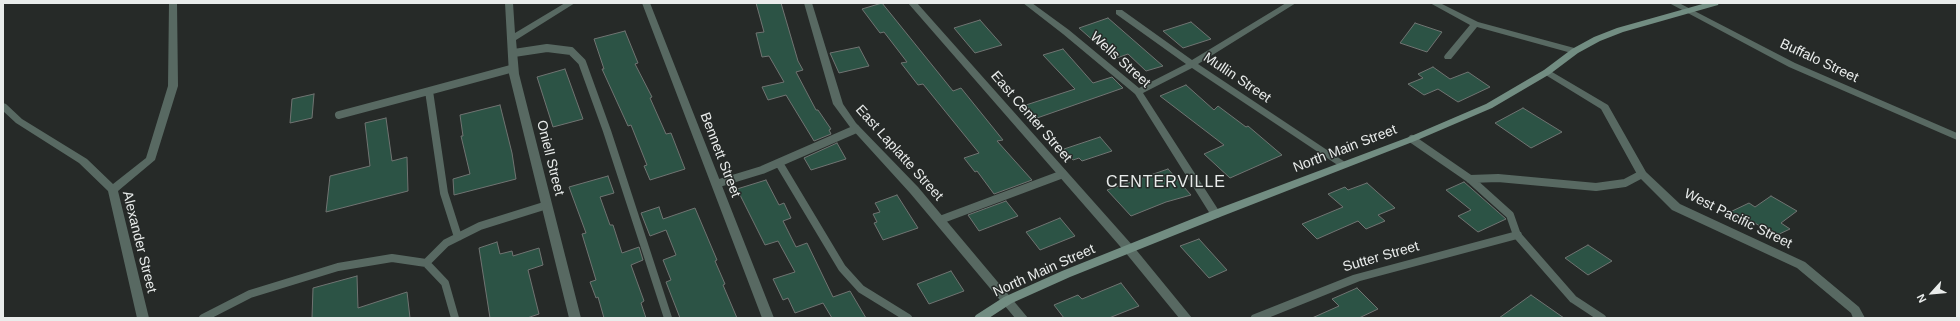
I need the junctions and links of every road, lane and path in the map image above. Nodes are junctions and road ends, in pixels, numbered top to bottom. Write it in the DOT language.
graph roads {
  1 [pos="173,3"];
  2 [pos="510,3"];
  3 [pos="571,3"];
  4 [pos="646,3"];
  5 [pos="808,3"];
  6 [pos="912,3"];
  7 [pos="1028,3"];
  8 [pos="1292,3"];
  9 [pos="1434,3"];
  10 [pos="1673,3"];
  11 [pos="1715,3"];
  12 [pos="1687,10"];
  13 [pos="1119,12"];
  14 [pos="1475,24"];
  15 [pos="513,38"];
  16 [pos="1575,51"];
  17 [pos="514,53"];
  18 [pos="1448,57"];
  19 [pos="1192,64"];
  20 [pos="514,68"];
  21 [pos="1547,72"];
  22 [pos="429,91"];
  23 [pos="1138,92"];
  24 [pos="3,106"];
  25 [pos="339,115"];
  26 [pos="856,129"];
  27 [pos="1957,137"];
  28 [pos="1412,139"];
  29 [pos="779,163"];
  30 [pos="1343,164"];
  31 [pos="1062,174"];
  32 [pos="1642,174"];
  33 [pos="1470,179"];
  34 [pos="716,184"];
  35 [pos="113,190"];
  36 [pos="547,205"];
  37 [pos="1216,214"];
  38 [pos="940,220"];
  39 [pos="1517,235"];
  40 [pos="458,237"];
  41 [pos="1128,250"];
  42 [pos="426,263"];
  43 [pos="1008,300"];
  44 [pos="143,318"];
  45 [pos="203,318"];
  46 [pos="455,318"];
  47 [pos="574,318"];
  48 [pos="668,318"];
  49 [pos="768,318"];
  50 [pos="908,318"];
  51 [pos="980,318"];
  52 [pos="1022,318"];
  53 [pos="1186,318"];
  54 [pos="1256,318"];
  55 [pos="1602,318"];
  56 [pos="1858,318"];
  1 -- 35 [label="street"];
  2 -- 15 [label="street, Oniell Street"];
  3 -- 15 [label="street"];
  4 -- 34 [label="street, Bennett Street"];
  5 -- 26 [label="street, East Laplatte Street"];
  6 -- 31 [label="street, East Center Street"];
  7 -- 23 [label="street, Wells Street"];
  8 -- 19 [label="street"];
  9 -- 14 [label="street"];
  10 -- 12 [label="street, Buffalo Street"];
  11 -- 12 [label="main road, North Main Street"];
  12 -- 16 [label="main road, North Main Street"];
  12 -- 27 [label="street, Buffalo Street"];
  13 -- 19 [label="street, Mullin Street"];
  14 -- 16 [label="street"];
  14 -- 18 [label="street"];
  15 -- 17 [label="street, Oniell Street"];
  16 -- 21 [label="main road, North Main Street"];
  17 -- 20 [label="street, Oniell Street"];
  17 -- 48 [label="lane"];
  19 -- 23 [label="street"];
  19 -- 30 [label="street, Mullin Street"];
  20 -- 22 [label="lane"];
  20 -- 36 [label="street, Oniell Street"];
  21 -- 28 [label="main road, North Main Street"];
  21 -- 32 [label="street, West Pacific Street"];
  22 -- 25 [label="lane"];
  22 -- 40 [label="lane"];
  23 -- 37 [label="street, Wells Street"];
  24 -- 35 [label="street, Alexander Street"];
  26 -- 29 [label="lane"];
  26 -- 38 [label="street, East Laplatte Street"];
  28 -- 30 [label="main road, North Main Street"];
  28 -- 33 [label="lane"];
  29 -- 34 [label="lane"];
  29 -- 50 [label="lane"];
  30 -- 37 [label="main road, North Main Street"];
  31 -- 38 [label="lane"];
  31 -- 41 [label="street, East Center Street"];
  32 -- 33 [label="lane"];
  32 -- 56 [label="street, West Pacific Street"];
  33 -- 39 [label="lane"];
  34 -- 49 [label="street, Bennett Street"];
  35 -- 44 [label="street, Alexander Street"];
  36 -- 40 [label="lane"];
  36 -- 47 [label="street, Oniell Street"];
  37 -- 41 [label="main road, North Main Street"];
  38 -- 43 [label="street, East Laplatte Street"];
  39 -- 54 [label="street, Sutter Street"];
  39 -- 55 [label="lane"];
  40 -- 42 [label="lane"];
  41 -- 43 [label="main road, North Main Street"];
  41 -- 53 [label="street, East Center Street"];
  42 -- 45 [label="lane"];
  42 -- 46 [label="lane"];
  43 -- 51 [label="main road, North Main Street"];
  43 -- 52 [label="street, East Laplatte Street"];
}
